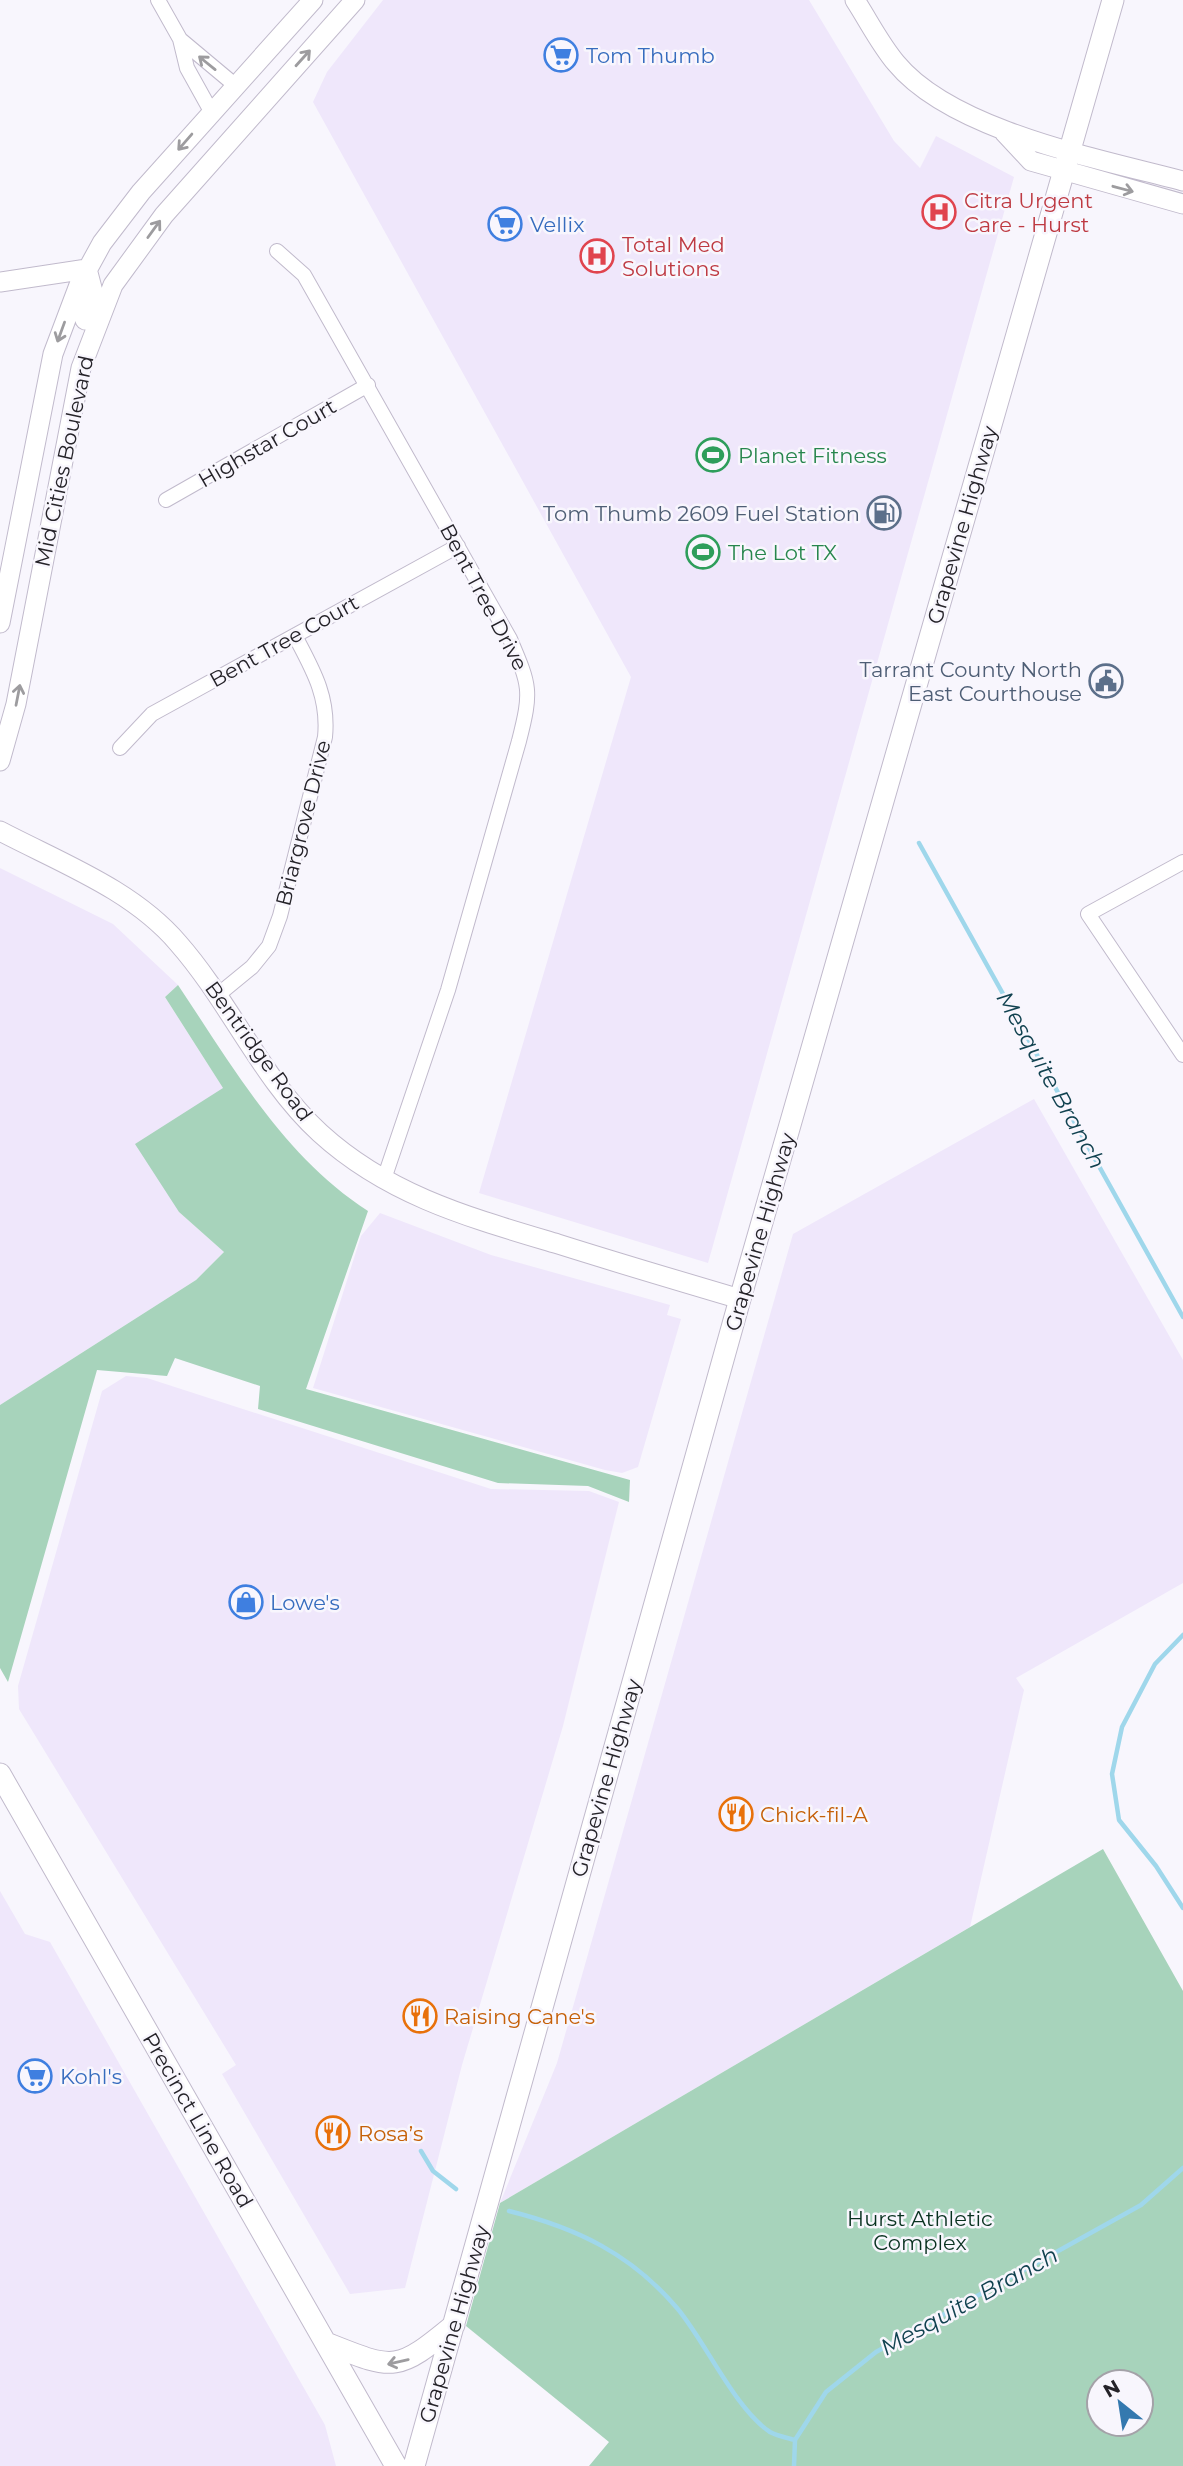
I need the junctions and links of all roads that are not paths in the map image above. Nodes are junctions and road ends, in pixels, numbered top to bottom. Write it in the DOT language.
graph roads {
  1 [pos="158,0"];
  2 [pos="313,0"];
  3 [pos="355,0"];
  4 [pos="855,0"];
  5 [pos="1113,0"];
  6 [pos="180,38"];
  7 [pos="236,86"];
  8 [pos="212,113"];
  9 [pos="1004,131"];
  10 [pos="1069,152"];
  11 [pos="1063,173"];
  12 [pos="1183,181"];
  13 [pos="1183,205"];
  14 [pos="277,251"];
  15 [pos="87,269"];
  16 [pos="0,282"];
  17 [pos="77,385"];
  18 [pos="368,385"];
  19 [pos="166,500"];
  20 [pos="458,547"];
  21 [pos="0,624"];
  22 [pos="295,636"];
  23 [pos="120,748"];
  24 [pos="0,761"];
  25 [pos="0,831"];
  26 [pos="1183,862"];
  27 [pos="219,994"];
  28 [pos="1183,1055"];
  29 [pos="384,1179"];
  30 [pos="740,1299"];
  31 [pos="0,1774"];
  32 [pos="454,2325"];
  33 [pos="326,2343"];
  34 [pos="397,2466"];
  35 [pos="414,2466"];
  1 -- 6 [label="street"];
  2 -- 7 [label="main road, Mid Cities Boulevard"];
  17 -- 3 [label="main road, Mid Cities Boulevard, one-way"];
  4 -- 9 [label="main road"];
  5 -- 10 [label="main road, Grapevine Highway"];
  7 -- 6 [label="street, one-way"];
  6 -- 8 [label="street"];
  7 -- 8 [label="main road, Mid Cities Boulevard"];
  8 -- 15 [label="main road, Mid Cities Boulevard, one-way"];
  9 -- 10 [label="main road"];
  9 -- 11 [label="main road"];
  10 -- 11 [label="main road, Grapevine Highway"];
  10 -- 12 [label="main road"];
  11 -- 13 [label="main road, one-way"];
  11 -- 30 [label="main road, Grapevine Highway"];
  14 -- 18 [label="street, Bent Tree Drive"];
  15 -- 16 [label="main road"];
  15 -- 17 [label="main road"];
  15 -- 21 [label="main road, Mid Cities Boulevard, one-way"];
  24 -- 17 [label="main road, Mid Cities Boulevard, one-way"];
  18 -- 19 [label="street, Highstar Court"];
  18 -- 20 [label="street, Bent Tree Drive"];
  20 -- 22 [label="street, Bent Tree Court"];
  20 -- 29 [label="street, Bent Tree Drive"];
  22 -- 23 [label="street, Bent Tree Court"];
  22 -- 27 [label="street, Briargrove Drive"];
  25 -- 27 [label="main road, Bentridge Road"];
  26 -- 28 [label="street"];
  27 -- 29 [label="main road, Bentridge Road"];
  29 -- 30 [label="main road, Bentridge Road"];
  30 -- 32 [label="main road, Grapevine Highway"];
  31 -- 33 [label="main road, Precinct Line Road"];
  32 -- 33 [label="main road, one-way"];
  32 -- 35 [label="main road, Grapevine Highway"];
  33 -- 34 [label="main road, Precinct Line Road"];
}
